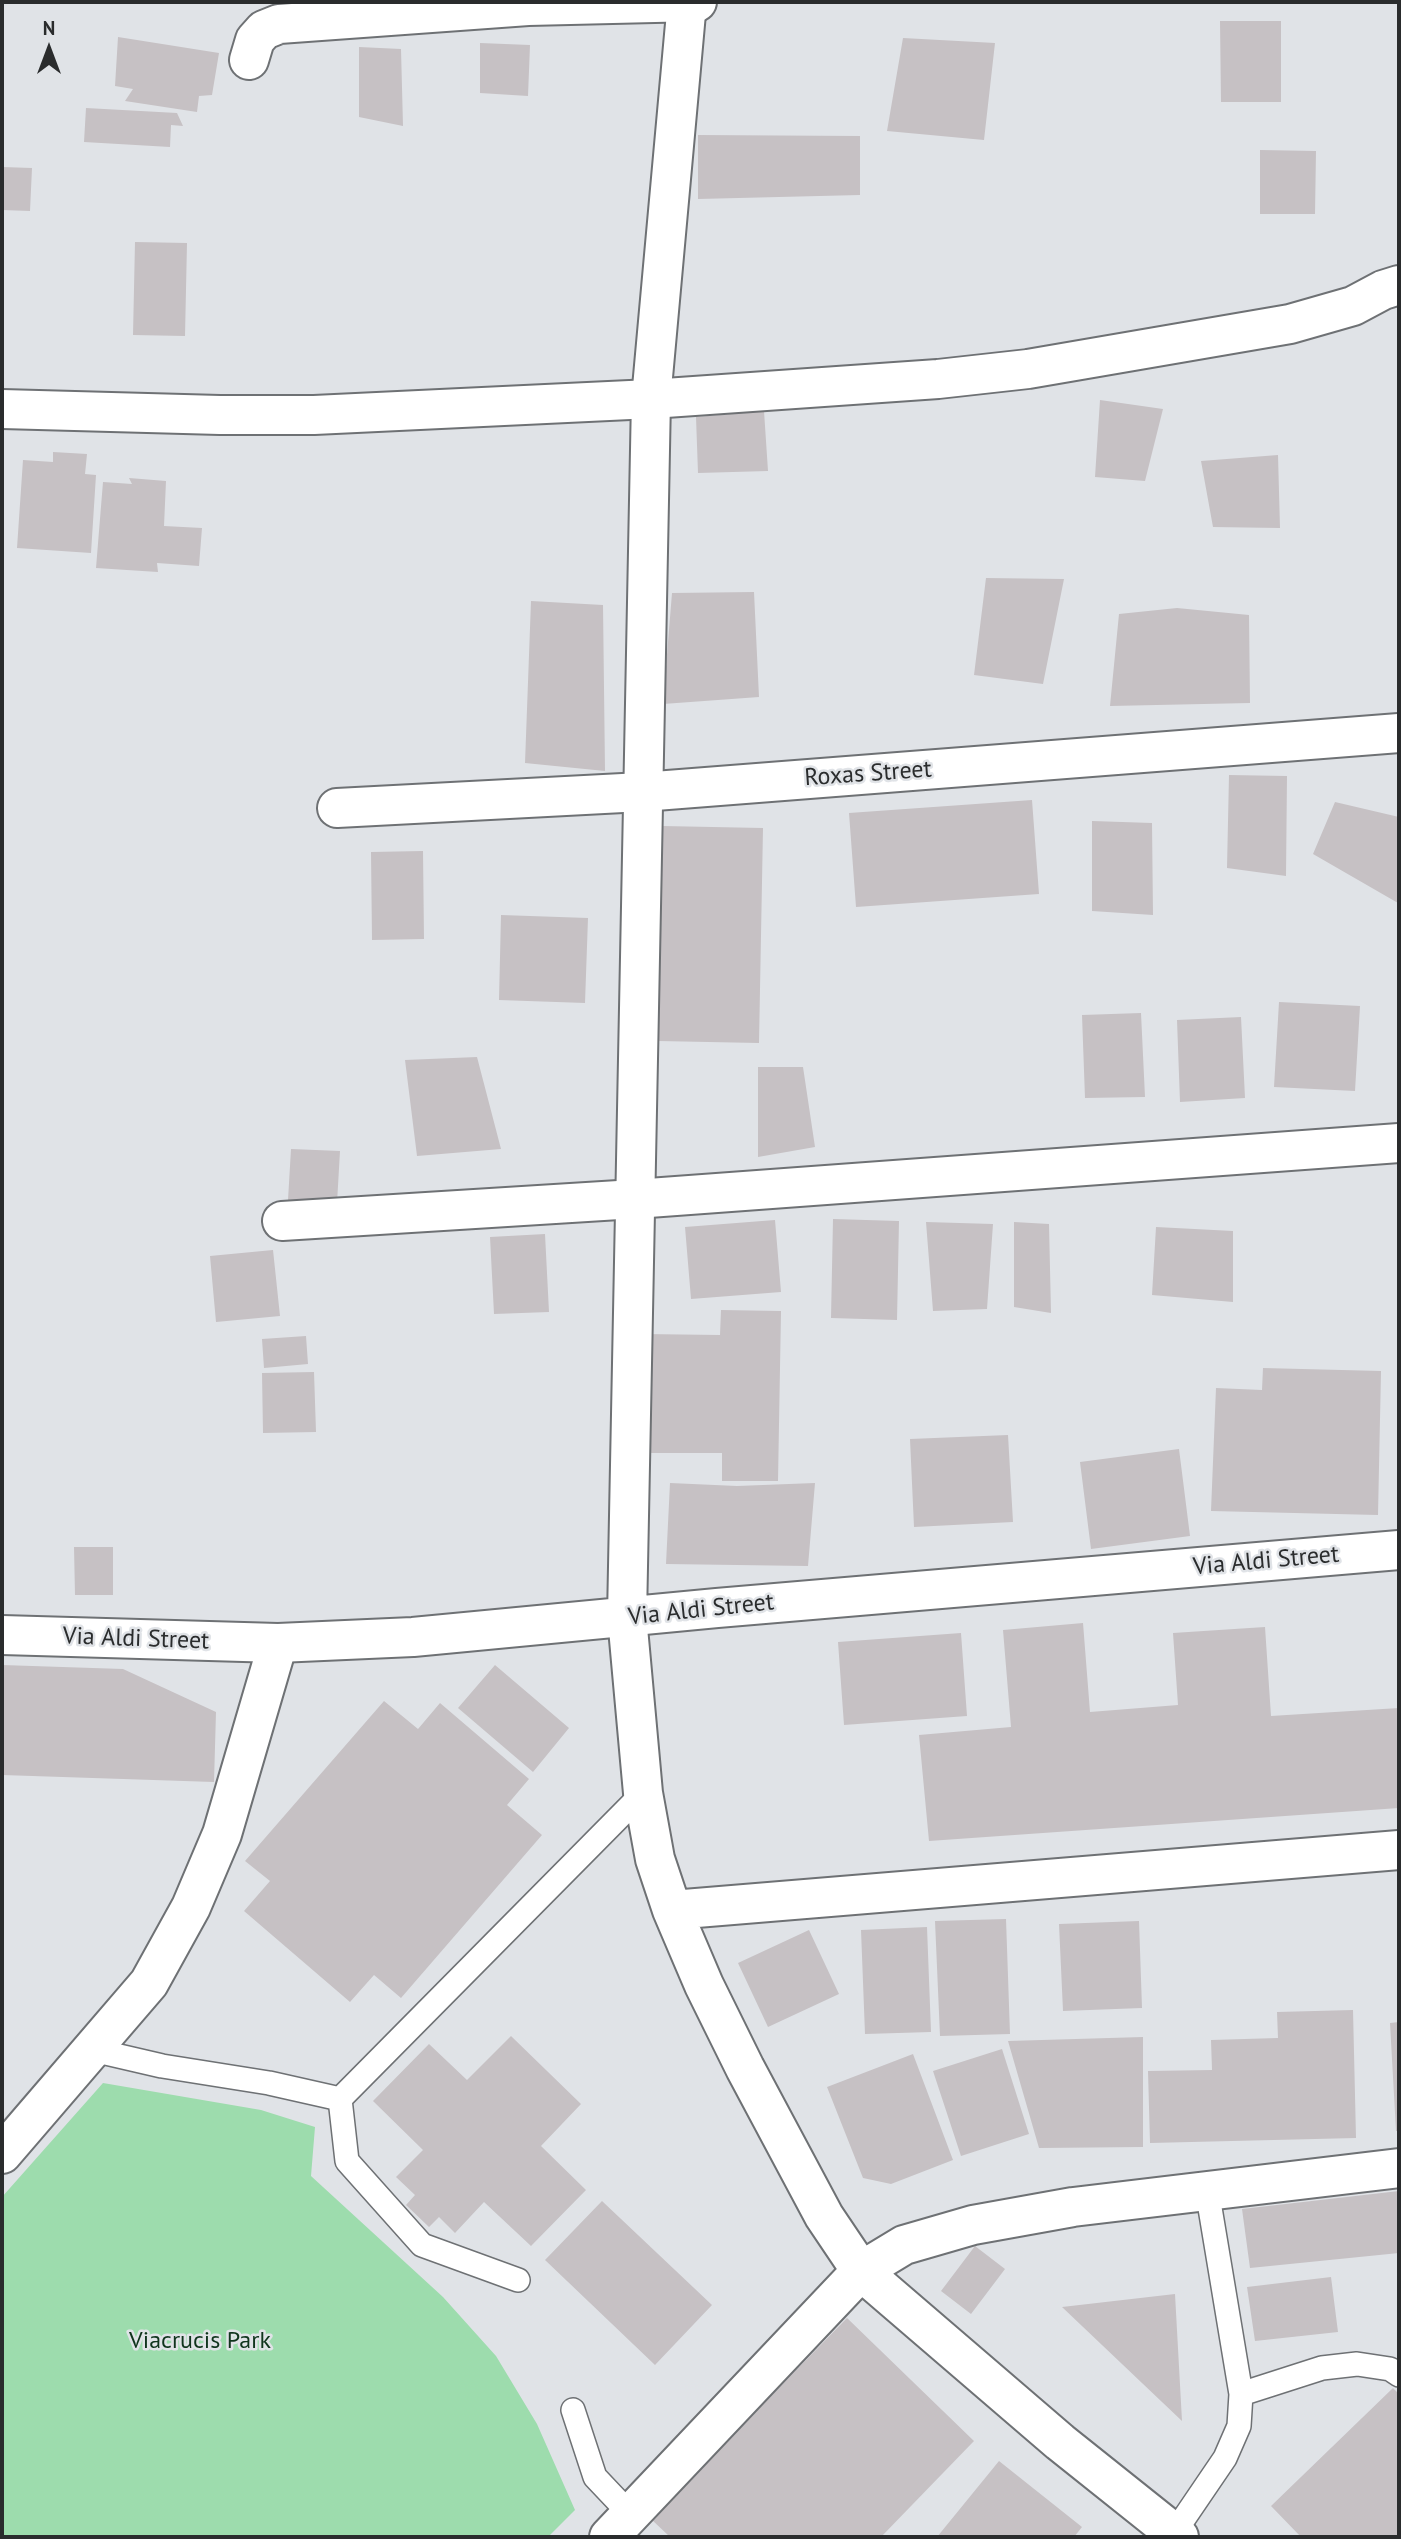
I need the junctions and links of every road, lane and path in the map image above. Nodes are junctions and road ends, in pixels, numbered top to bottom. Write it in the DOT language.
graph roads {
  1 [pos="687,2"];
  2 [pos="697,2"];
  3 [pos="249,61"];
  4 [pos="1399,285"];
  5 [pos="651,400"];
  6 [pos="2,409"];
  7 [pos="1399,733"];
  8 [pos="642,792"];
  9 [pos="337,808"];
  10 [pos="1399,1143"];
  11 [pos="635,1199"];
  12 [pos="282,1221"];
  13 [pos="1399,1550"];
  14 [pos="627,1618"];
  15 [pos="2,1634"];
  16 [pos="278,1643"];
  17 [pos="643,1793"];
  18 [pos="1399,1850"];
  19 [pos="672,1910"];
  20 [pos="93,2050"];
  21 [pos="341,2099"];
  22 [pos="2,2154"];
  23 [pos="1399,2168"];
  24 [pos="1207,2190"];
  25 [pos="861,2271"];
  26 [pos="518,2280"];
  27 [pos="1399,2375"];
  28 [pos="1241,2394"];
  29 [pos="573,2410"];
  30 [pos="615,2532"];
  31 [pos="1176,2535"];
  1 -- 2 [label="street"];
  1 -- 3 [label="street"];
  1 -- 5 [label="street"];
  4 -- 5 [label="street"];
  5 -- 6 [label="street"];
  5 -- 8 [label="street"];
  7 -- 8 [label="street, Roxas Street"];
  8 -- 9 [label="street, Roxas Street"];
  8 -- 11 [label="street"];
  10 -- 11 [label="street"];
  11 -- 12 [label="street"];
  11 -- 14 [label="street"];
  13 -- 14 [label="street, Via Aldi Street"];
  14 -- 16 [label="street, Via Aldi Street"];
  14 -- 17 [label="street"];
  15 -- 16 [label="street, Via Aldi Street"];
  16 -- 20 [label="street"];
  17 -- 19 [label="street"];
  17 -- 21 [label="lane"];
  18 -- 19 [label="street"];
  19 -- 25 [label="street"];
  20 -- 21 [label="lane"];
  20 -- 22 [label="street"];
  21 -- 26 [label="lane"];
  23 -- 24 [label="street"];
  24 -- 25 [label="street"];
  24 -- 28 [label="lane"];
  25 -- 30 [label="street"];
  25 -- 31 [label="street"];
  27 -- 28 [label="lane"];
  28 -- 31 [label="lane"];
  29 -- 30 [label="lane"];
}
